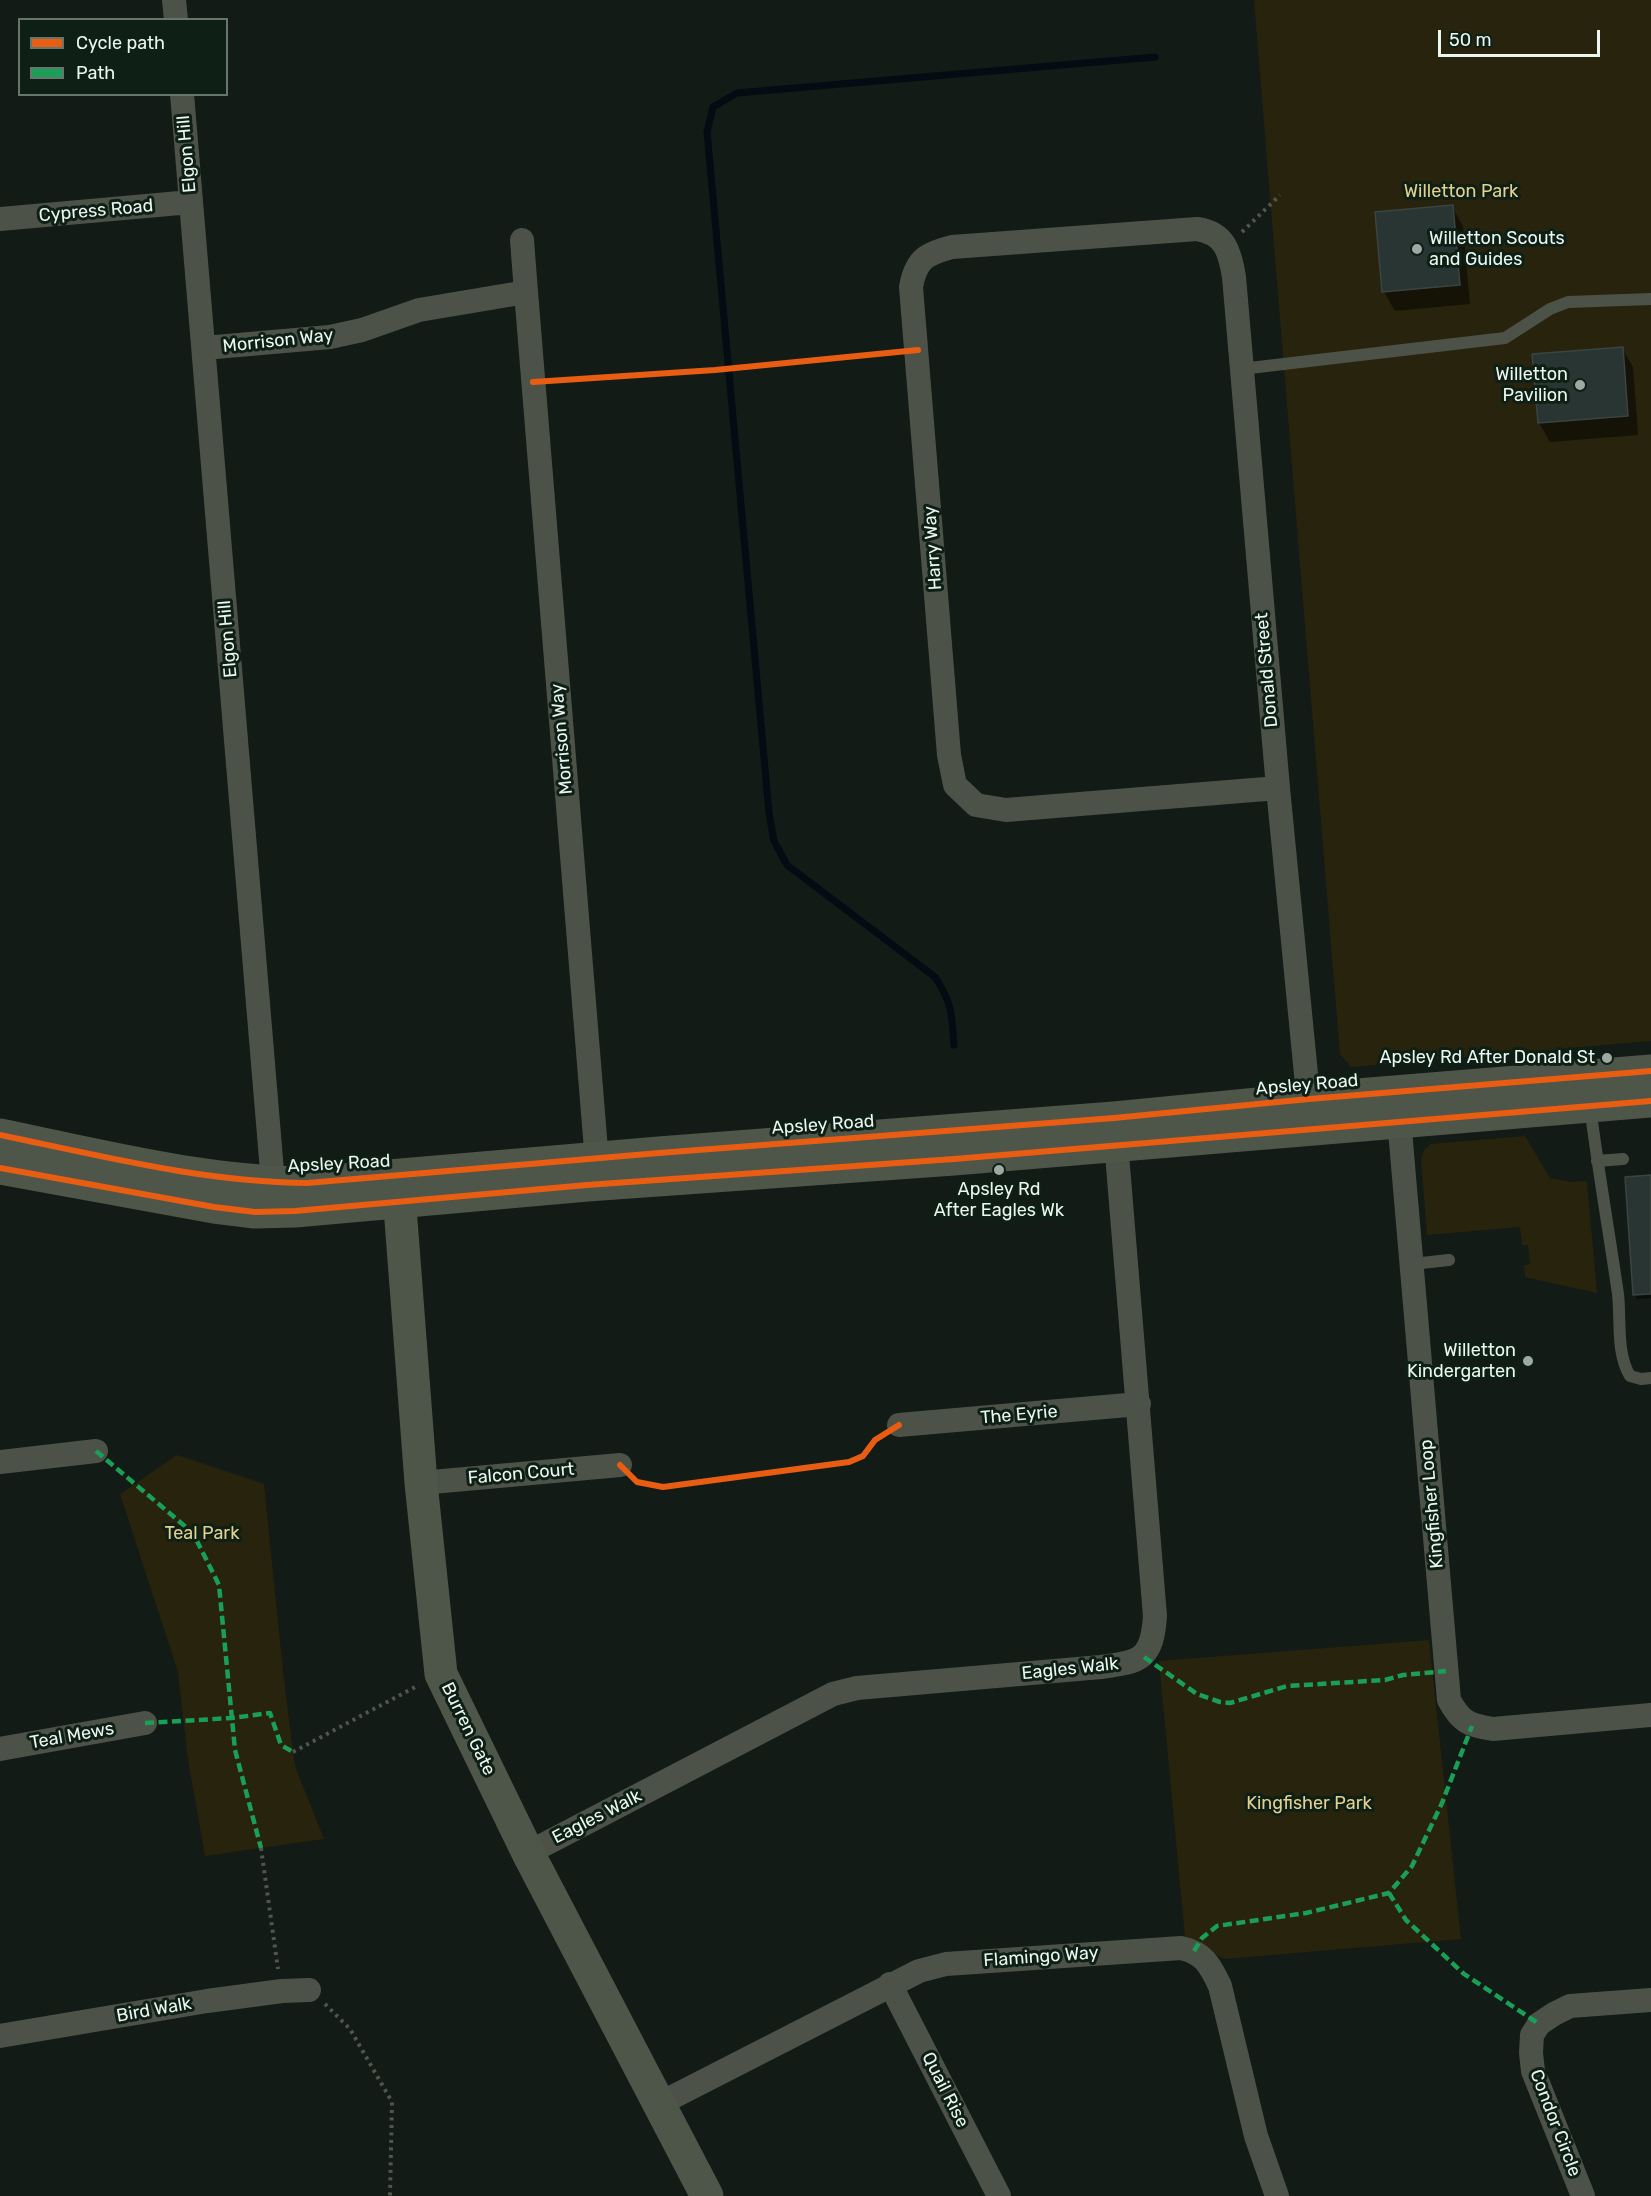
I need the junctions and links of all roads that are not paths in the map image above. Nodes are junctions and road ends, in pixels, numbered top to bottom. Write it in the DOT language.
graph roads {
  1 [pos="174,0"];
  2 [pos="176,18"];
  3 [pos="182,96"];
  4 [pos="191,202"];
  5 [pos="0,219"];
  6 [pos="1197,229"];
  7 [pos="522,240"];
  8 [pos="526,292"];
  9 [pos="1651,299"];
  10 [pos="204,348"];
  11 [pos="1242,369"];
  12 [pos="1278,788"];
  13 [pos="1651,1071"];
  14 [pos="1651,1101"];
  15 [pos="1590,1106"];
  16 [pos="1398,1108"];
  17 [pos="1310,1114"];
  18 [pos="1115,1131"];
  19 [pos="0,1135"];
  20 [pos="1623,1159"];
  21 [pos="1597,1161"];
  22 [pos="0,1168"];
  23 [pos="598,1172"];
  24 [pos="273,1183"];
  25 [pos="398,1189"];
  26 [pos="1449,1260"];
  27 [pos="1412,1264"];
  28 [pos="1651,1378"];
  29 [pos="1139,1404"];
  30 [pos="899,1425"];
  31 [pos="96,1451"];
  32 [pos="0,1462"];
  33 [pos="620,1465"];
  34 [pos="421,1483"];
  35 [pos="1651,1715"];
  36 [pos="145,1723"];
  37 [pos="0,1749"];
  38 [pos="528,1853"];
  39 [pos="890,1984"];
  40 [pos="309,1990"];
  41 [pos="1651,2000"];
  42 [pos="0,2036"];
  43 [pos="659,2104"];
  44 [pos="707,2196"];
  45 [pos="999,2196"];
  46 [pos="1277,2196"];
  47 [pos="1583,2196"];
  1 -- 2 [label="street"];
  3 -- 4 [label="street, Elgon Hill"];
  4 -- 5 [label="street, Cypress Road"];
  4 -- 10 [label="street, Elgon Hill"];
  6 -- 11 [label="street, Donald Street"];
  6 -- 12 [label="street, Harry Way"];
  7 -- 8 [label="street, Morrison Way"];
  8 -- 10 [label="street, Morrison Way"];
  8 -- 23 [label="street, Morrison Way"];
  9 -- 11 [label="lane"];
  10 -- 24 [label="street, Elgon Hill"];
  11 -- 12 [label="street, Donald Street"];
  12 -- 17 [label="street, Donald Street"];
  13 -- 16 [label="main road, Apsley Road"];
  14 -- 15 [label="main road, Apsley Road"];
  15 -- 16 [label="main road, Apsley Road"];
  15 -- 21 [label="lane"];
  16 -- 17 [label="main road, Apsley Road"];
  16 -- 27 [label="street, Kingfisher Loop"];
  17 -- 18 [label="main road, Apsley Road"];
  18 -- 23 [label="main road, Apsley Road"];
  18 -- 29 [label="street, Eagles Walk"];
  19 -- 24 [label="main road, Apsley Road"];
  20 -- 21 [label="lane"];
  21 -- 28 [label="lane"];
  22 -- 25 [label="main road, Apsley Road"];
  23 -- 25 [label="main road, Apsley Road"];
  24 -- 25 [label="main road, Apsley Road"];
  25 -- 34 [label="main road, Burren Gate"];
  26 -- 27 [label="lane"];
  27 -- 35 [label="street, Kingfisher Loop"];
  29 -- 30 [label="street, The Eyrie"];
  29 -- 38 [label="street, Eagles Walk"];
  31 -- 32 [label="street"];
  33 -- 34 [label="street, Falcon Court"];
  34 -- 38 [label="main road, Burren Gate"];
  36 -- 37 [label="street, Teal Mews"];
  38 -- 43 [label="main road, Burren Gate"];
  39 -- 43 [label="street, Flamingo Way"];
  39 -- 45 [label="street, Quail Rise"];
  39 -- 46 [label="street, Flamingo Way"];
  40 -- 42 [label="street, Bird Walk"];
  41 -- 47 [label="street, Condor Circle"];
  43 -- 44 [label="main road, Burren Gate"];
}
